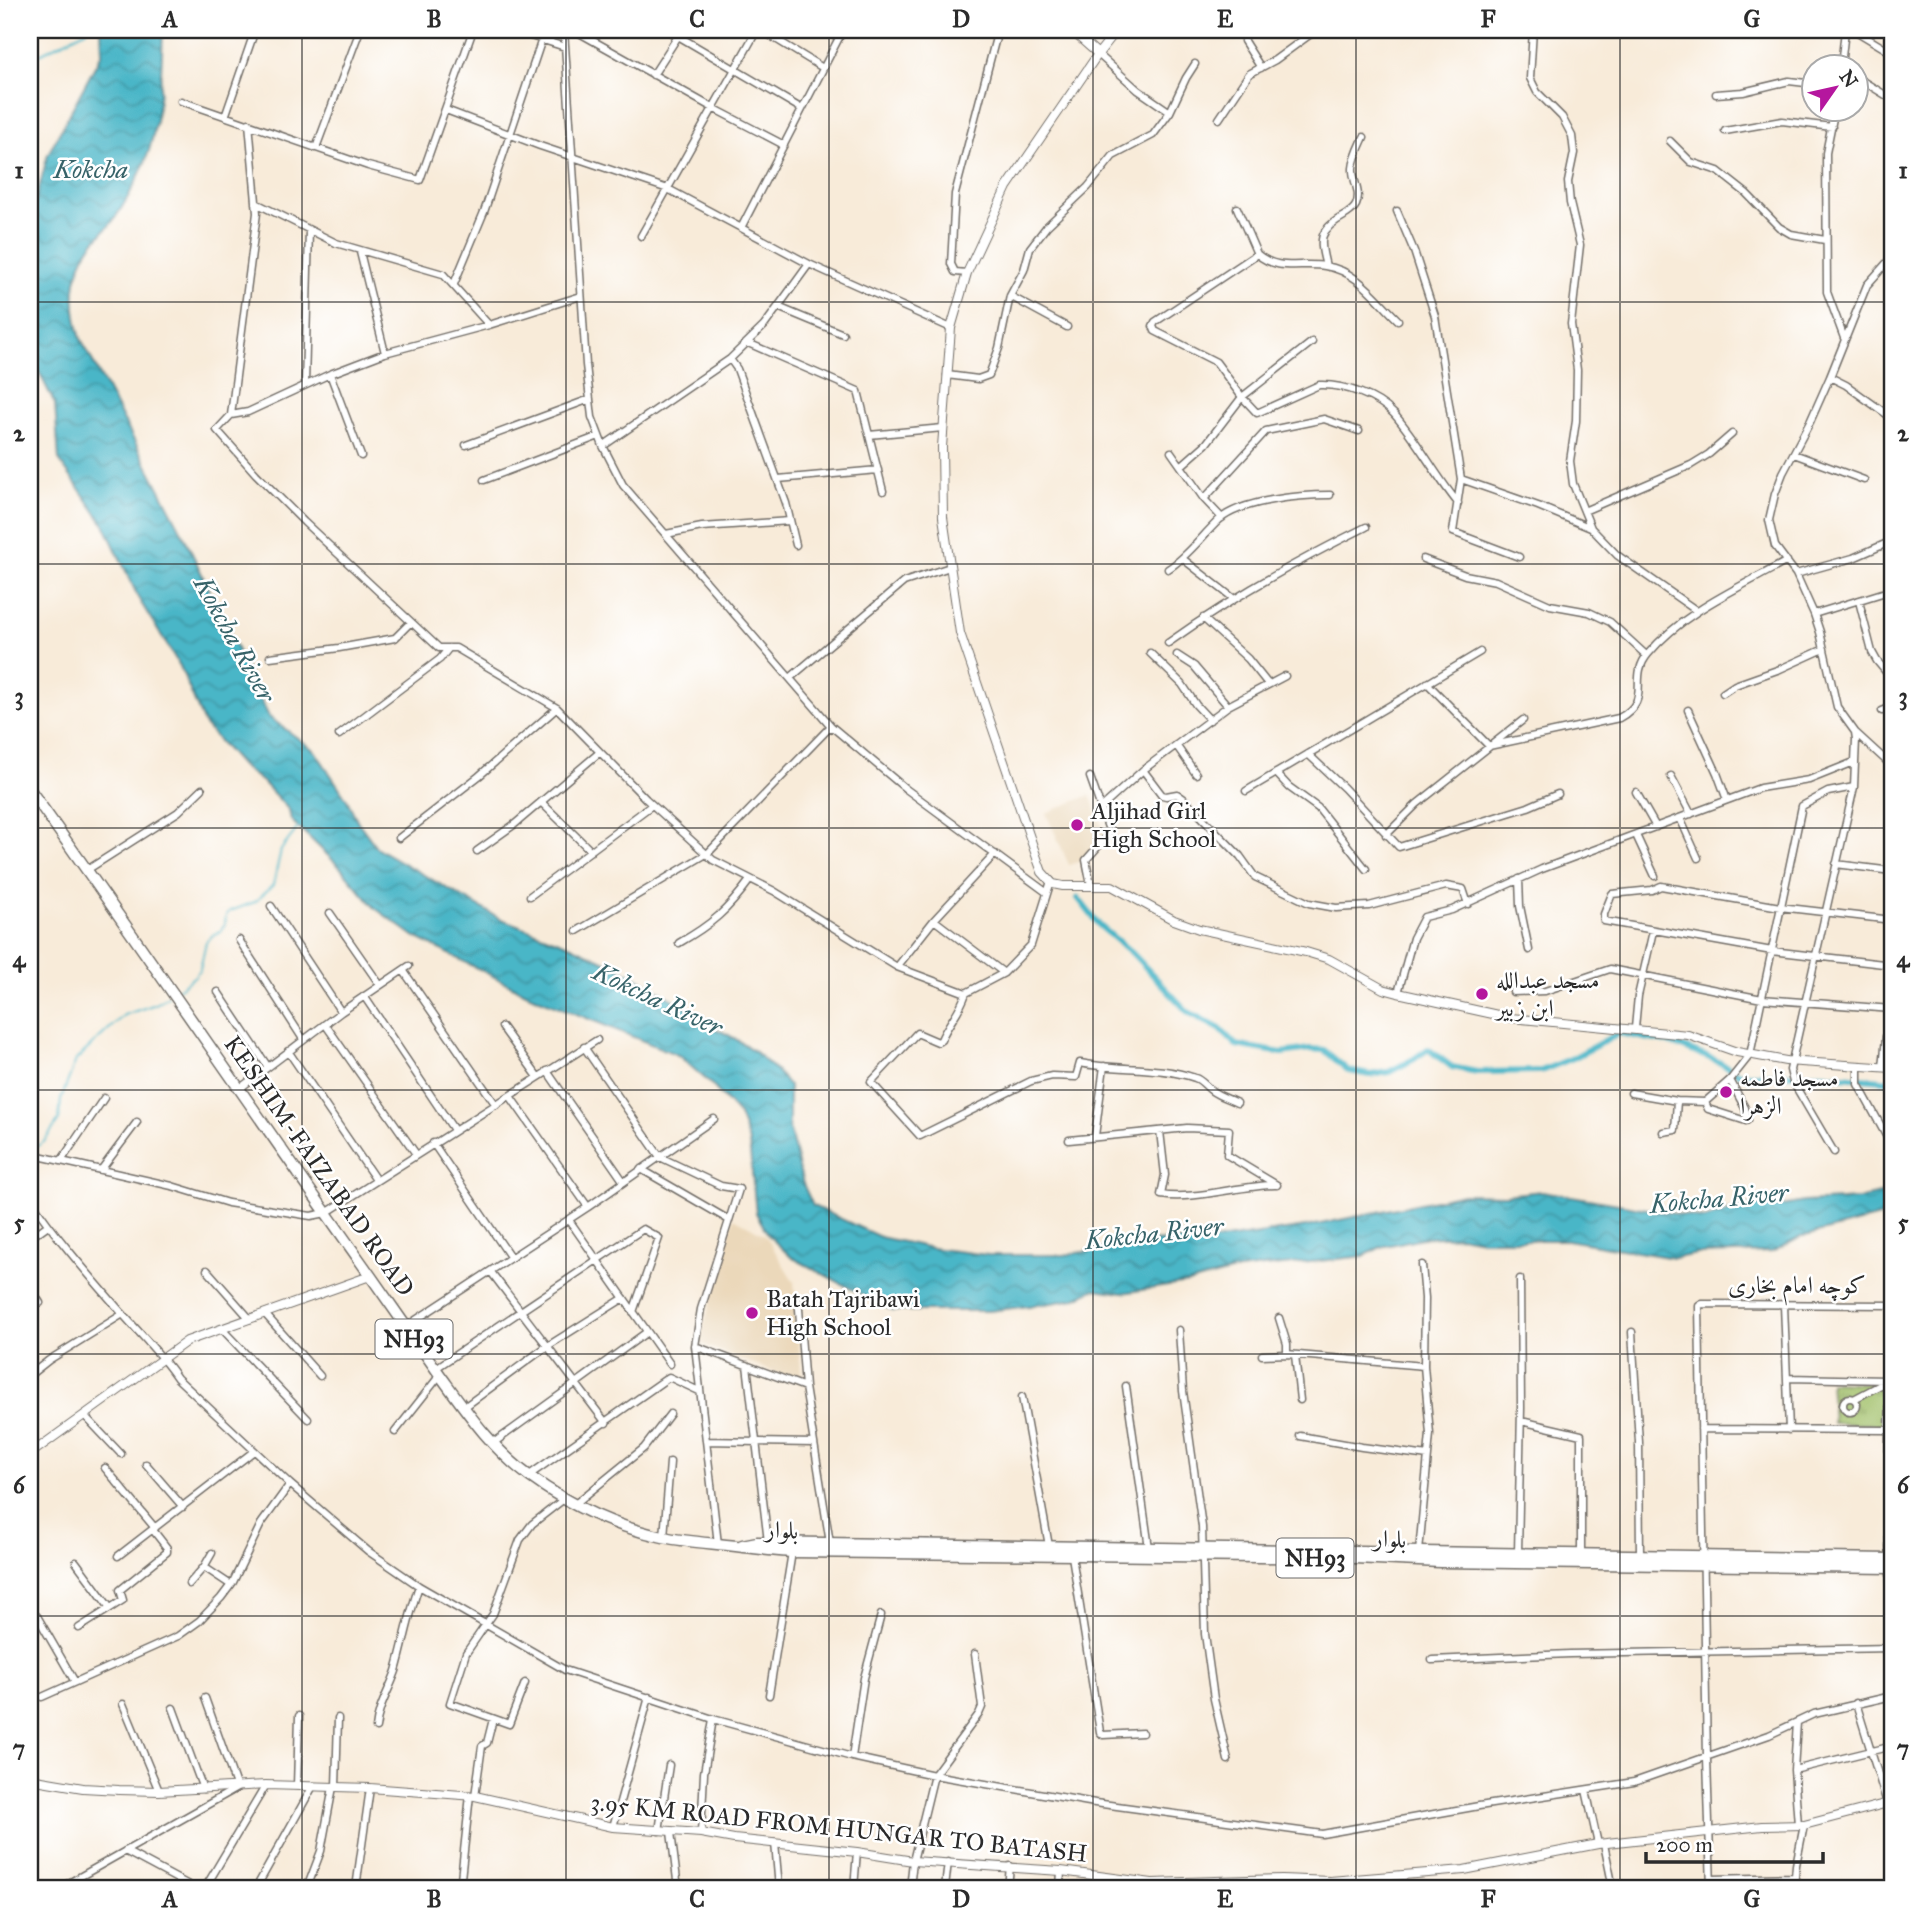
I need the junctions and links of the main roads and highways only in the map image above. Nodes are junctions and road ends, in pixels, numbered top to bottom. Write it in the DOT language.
graph roads {
  1 [pos="30,790"];
  2 [pos="739,1546"];
  3 [pos="850,1548"];
  4 [pos="1203,1553"];
  5 [pos="1355,1555"];
  6 [pos="1705,1561"];
  7 [pos="1891,1563"];
  1 -- 2 [label="main road, KESHIM-FAIZABAD ROAD / NH93"];
  2 -- 3 [label="main road, بلوار / NH93"];
  2 -- 3 [label="main road, بلوار / NH93"];
  3 -- 4 [label="main road, بلوار / NH93"];
  3 -- 4 [label="main road, بلوار / NH93"];
  4 -- 5 [label="main road, بلوار / NH93"];
  5 -- 6 [label="main road, بلوار / NH93"];
  5 -- 6 [label="main road, بلوار / NH93"];
  6 -- 7 [label="main road, بلوار / NH93"];
}
